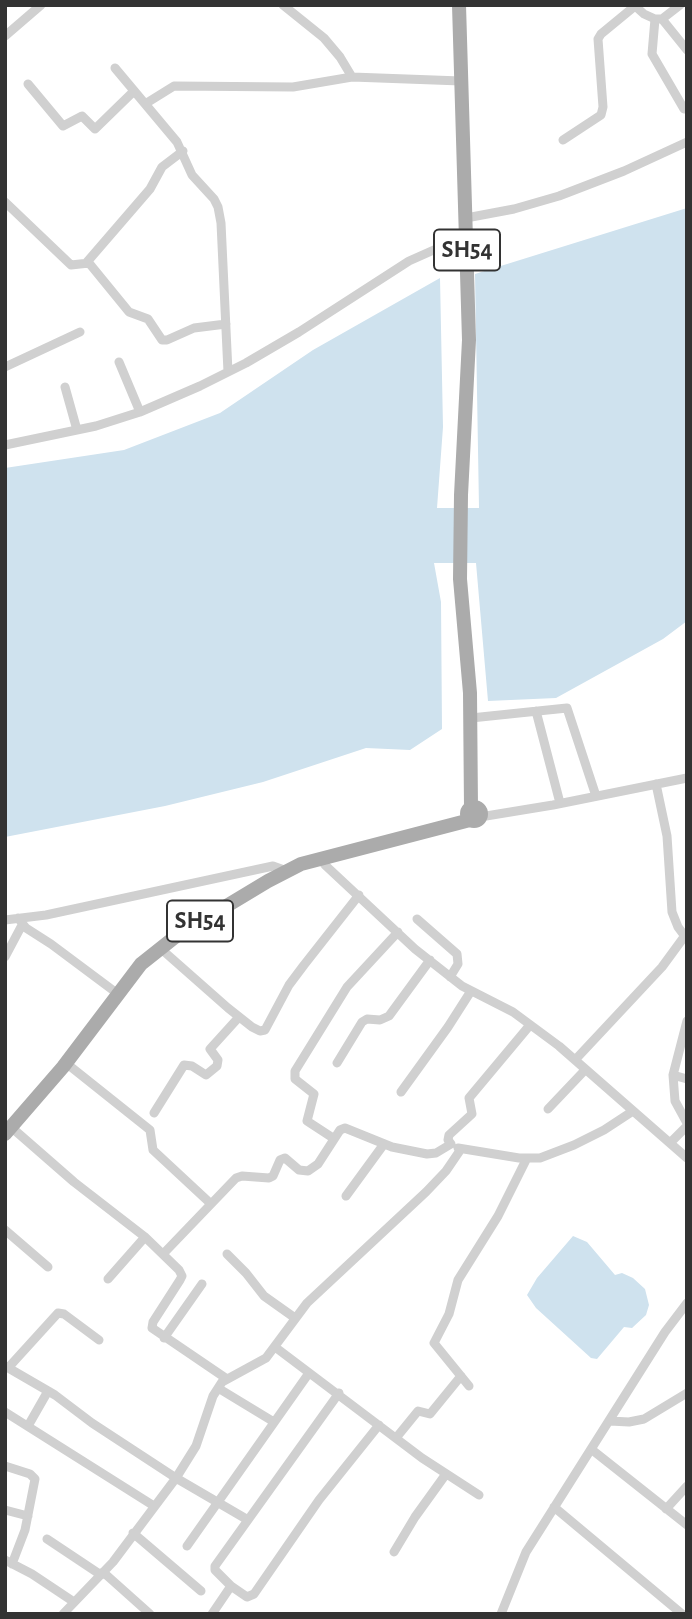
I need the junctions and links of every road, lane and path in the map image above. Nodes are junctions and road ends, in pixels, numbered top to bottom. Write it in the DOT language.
graph roads {
  1 [pos="41,5"];
  2 [pos="283,5"];
  3 [pos="459,5"];
  4 [pos="680,5"];
  5 [pos="635,6"];
  6 [pos="659,19"];
  7 [pos="5,36"];
  8 [pos="687,50"];
  9 [pos="115,68"];
  10 [pos="352,77"];
  11 [pos="461,81"];
  12 [pos="28,84"];
  13 [pos="134,91"];
  14 [pos="145,104"];
  15 [pos="684,110"];
  16 [pos="563,140"];
  17 [pos="687,142"];
  18 [pos="183,152"];
  19 [pos="5,202"];
  20 [pos="466,218"];
  21 [pos="467,243"];
  22 [pos="87,262"];
  23 [pos="226,324"];
  24 [pos="80,332"];
  25 [pos="119,362"];
  26 [pos="5,367"];
  27 [pos="228,372"];
  28 [pos="65,387"];
  29 [pos="140,412"];
  30 [pos="77,430"];
  31 [pos="5,445"];
  32 [pos="536,712"];
  33 [pos="471,718"];
  34 [pos="687,778"];
  35 [pos="656,784"];
  36 [pos="596,796"];
  37 [pos="560,803"];
  38 [pos="474,815"];
  39 [pos="320,858"];
  40 [pos="287,871"];
  41 [pos="359,895"];
  42 [pos="417,919"];
  43 [pos="5,920"];
  44 [pos="20,922"];
  45 [pos="398,932"];
  46 [pos="685,938"];
  47 [pos="160,948"];
  48 [pos="5,957"];
  49 [pos="429,960"];
  50 [pos="450,977"];
  51 [pos="471,991"];
  52 [pos="118,994"];
  53 [pos="239,1017"];
  54 [pos="687,1021"];
  55 [pos="530,1025"];
  56 [pos="575,1060"];
  57 [pos="65,1063"];
  58 [pos="337,1063"];
  59 [pos="585,1070"];
  60 [pos="673,1074"];
  61 [pos="687,1079"];
  62 [pos="401,1092"];
  63 [pos="548,1109"];
  64 [pos="633,1111"];
  65 [pos="154,1113"];
  66 [pos="687,1125"];
  67 [pos="8,1131"];
  68 [pos="333,1138"];
  69 [pos="670,1143"];
  70 [pos="384,1144"];
  71 [pos="451,1144"];
  72 [pos="461,1149"];
  73 [pos="527,1158"];
  74 [pos="687,1158"];
  75 [pos="346,1196"];
  76 [pos="209,1203"];
  77 [pos="5,1230"];
  78 [pos="145,1237"];
  79 [pos="164,1253"];
  80 [pos="228,1254"];
  81 [pos="48,1267"];
  82 [pos="108,1279"];
  83 [pos="202,1284"];
  84 [pos="686,1304"];
  85 [pos="295,1318"];
  86 [pos="164,1338"];
  87 [pos="99,1340"];
  88 [pos="275,1347"];
  89 [pos="7,1367"];
  90 [pos="309,1373"];
  91 [pos="461,1376"];
  92 [pos="227,1379"];
  93 [pos="469,1385"];
  94 [pos="218,1388"];
  95 [pos="48,1391"];
  96 [pos="687,1392"];
  97 [pos="339,1393"];
  98 [pos="5,1412"];
  99 [pos="610,1421"];
  100 [pos="274,1422"];
  101 [pos="379,1425"];
  102 [pos="28,1426"];
  103 [pos="396,1438"];
  104 [pos="591,1449"];
  105 [pos="5,1465"];
  106 [pos="446,1474"];
  107 [pos="176,1478"];
  108 [pos="687,1486"];
  109 [pos="479,1495"];
  110 [pos="216,1504"];
  111 [pos="154,1506"];
  112 [pos="554,1507"];
  113 [pos="666,1509"];
  114 [pos="5,1510"];
  115 [pos="28,1516"];
  116 [pos="248,1520"];
  117 [pos="687,1525"];
  118 [pos="133,1534"];
  119 [pos="47,1539"];
  120 [pos="187,1546"];
  121 [pos="394,1552"];
  122 [pos="9,1562"];
  123 [pos="102,1574"];
  124 [pos="230,1586"];
  125 [pos="201,1591"];
  126 [pos="74,1602"];
  127 [pos="63,1614"];
  128 [pos="150,1614"];
  129 [pos="212,1614"];
  130 [pos="501,1614"];
  131 [pos="682,1614"];
  1 -- 7 [label="street"];
  2 -- 10 [label="street"];
  3 -- 11 [label="main road, SH54"];
  4 -- 6 [label="street"];
  5 -- 6 [label="street"];
  5 -- 16 [label="street"];
  6 -- 8 [label="street"];
  6 -- 15 [label="street"];
  9 -- 13 [label="street"];
  10 -- 11 [label="street"];
  10 -- 14 [label="street"];
  11 -- 20 [label="main road, SH54"];
  12 -- 13 [label="street"];
  13 -- 14 [label="street"];
  14 -- 18 [label="street"];
  17 -- 20 [label="street"];
  18 -- 22 [label="street"];
  18 -- 23 [label="street"];
  19 -- 22 [label="street"];
  20 -- 21 [label="main road, SH54"];
  21 -- 27 [label="street"];
  21 -- 33 [label="main road, SH54"];
  22 -- 23 [label="street"];
  23 -- 27 [label="street"];
  24 -- 26 [label="street"];
  25 -- 29 [label="street"];
  27 -- 29 [label="street"];
  28 -- 30 [label="street"];
  29 -- 30 [label="street"];
  30 -- 31 [label="street"];
  32 -- 33 [label="street"];
  32 -- 36 [label="street"];
  32 -- 37 [label="street"];
  33 -- 38 [label="main road, SH54"];
  34 -- 35 [label="street"];
  35 -- 36 [label="street"];
  35 -- 46 [label="street"];
  36 -- 37 [label="street"];
  37 -- 38 [label="street"];
  38 -- 39 [label="main road, SH54"];
  39 -- 40 [label="main road, SH54"];
  39 -- 41 [label="street"];
  40 -- 44 [label="street"];
  40 -- 47 [label="main road, SH54"];
  41 -- 45 [label="street"];
  41 -- 53 [label="street"];
  42 -- 50 [label="street"];
  43 -- 44 [label="street"];
  44 -- 48 [label="street"];
  44 -- 52 [label="street"];
  45 -- 49 [label="street"];
  45 -- 68 [label="street"];
  46 -- 56 [label="street"];
  47 -- 52 [label="main road, SH54"];
  47 -- 53 [label="street"];
  49 -- 50 [label="street"];
  49 -- 58 [label="street"];
  50 -- 51 [label="street"];
  51 -- 55 [label="street"];
  51 -- 62 [label="street"];
  52 -- 57 [label="main road, SH54"];
  53 -- 65 [label="street"];
  54 -- 60 [label="street"];
  55 -- 56 [label="street"];
  55 -- 71 [label="street"];
  56 -- 59 [label="street"];
  57 -- 67 [label="main road, SH54"];
  57 -- 76 [label="street"];
  59 -- 63 [label="street"];
  59 -- 64 [label="street"];
  60 -- 61 [label="street"];
  60 -- 66 [label="street"];
  64 -- 69 [label="street"];
  64 -- 73 [label="street"];
  66 -- 69 [label="street"];
  67 -- 78 [label="street"];
  68 -- 70 [label="street"];
  68 -- 76 [label="street"];
  69 -- 74 [label="street"];
  70 -- 71 [label="street"];
  70 -- 75 [label="street"];
  71 -- 72 [label="street"];
  72 -- 73 [label="street"];
  72 -- 85 [label="street"];
  73 -- 91 [label="street"];
  76 -- 79 [label="street"];
  77 -- 81 [label="street"];
  78 -- 79 [label="street"];
  78 -- 82 [label="street"];
  79 -- 86 [label="street"];
  80 -- 85 [label="street"];
  83 -- 86 [label="street"];
  84 -- 99 [label="street"];
  85 -- 88 [label="street"];
  86 -- 92 [label="street"];
  87 -- 89 [label="street"];
  88 -- 90 [label="street"];
  88 -- 92 [label="street"];
  89 -- 95 [label="street"];
  90 -- 97 [label="street"];
  90 -- 100 [label="street"];
  91 -- 93 [label="street"];
  91 -- 103 [label="street"];
  92 -- 94 [label="street"];
  94 -- 100 [label="street"];
  94 -- 107 [label="street"];
  95 -- 102 [label="street"];
  95 -- 107 [label="street"];
  96 -- 99 [label="street"];
  97 -- 101 [label="street"];
  97 -- 116 [label="street"];
  98 -- 102 [label="street"];
  99 -- 104 [label="street"];
  100 -- 110 [label="street"];
  101 -- 103 [label="street"];
  101 -- 124 [label="street"];
  102 -- 111 [label="street"];
  103 -- 106 [label="street"];
  104 -- 112 [label="street"];
  104 -- 113 [label="street"];
  105 -- 115 [label="street"];
  106 -- 109 [label="street"];
  106 -- 121 [label="street"];
  107 -- 110 [label="street"];
  107 -- 111 [label="street"];
  108 -- 113 [label="street"];
  110 -- 116 [label="street"];
  110 -- 120 [label="street"];
  111 -- 118 [label="street"];
  112 -- 130 [label="street"];
  112 -- 131 [label="street"];
  113 -- 117 [label="street"];
  114 -- 115 [label="street"];
  115 -- 122 [label="street"];
  116 -- 124 [label="street"];
  118 -- 123 [label="street"];
  118 -- 125 [label="street"];
  119 -- 123 [label="street"];
  122 -- 126 [label="street"];
  123 -- 126 [label="street"];
  123 -- 128 [label="street"];
  124 -- 129 [label="street"];
  126 -- 127 [label="street"];
}
